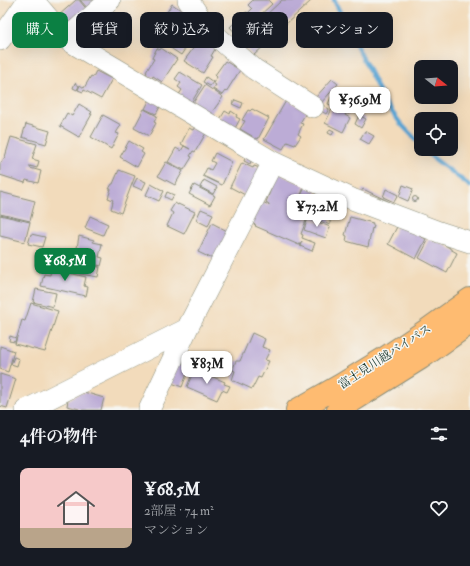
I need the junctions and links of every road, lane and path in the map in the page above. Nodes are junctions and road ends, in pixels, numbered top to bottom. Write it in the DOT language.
graph roads {
  1 [pos="28,0"];
  2 [pos="33,0"];
  3 [pos="110,0"];
  4 [pos="188,0"];
  5 [pos="43,12"];
  6 [pos="68,37"];
  7 [pos="0,40"];
  8 [pos="68,40"];
  9 [pos="313,107"];
  10 [pos="273,162"];
  11 [pos="470,242"];
  12 [pos="470,299"];
  13 [pos="470,323"];
  14 [pos="187,329"];
  15 [pos="26,410"];
  16 [pos="149,410"];
  17 [pos="297,410"];
  18 [pos="338,410"];
  1 -- 7 [label="street"];
  2 -- 5 [label="street"];
  3 -- 6 [label="street"];
  4 -- 9 [label="street"];
  8 -- 10 [label="street"];
  10 -- 11 [label="street"];
  10 -- 14 [label="street"];
  12 -- 17 [label="highway, 富士見川越バイパス"];
  13 -- 18 [label="highway, 富士見川越バイパス"];
  14 -- 15 [label="street"];
  14 -- 16 [label="street"];
}
